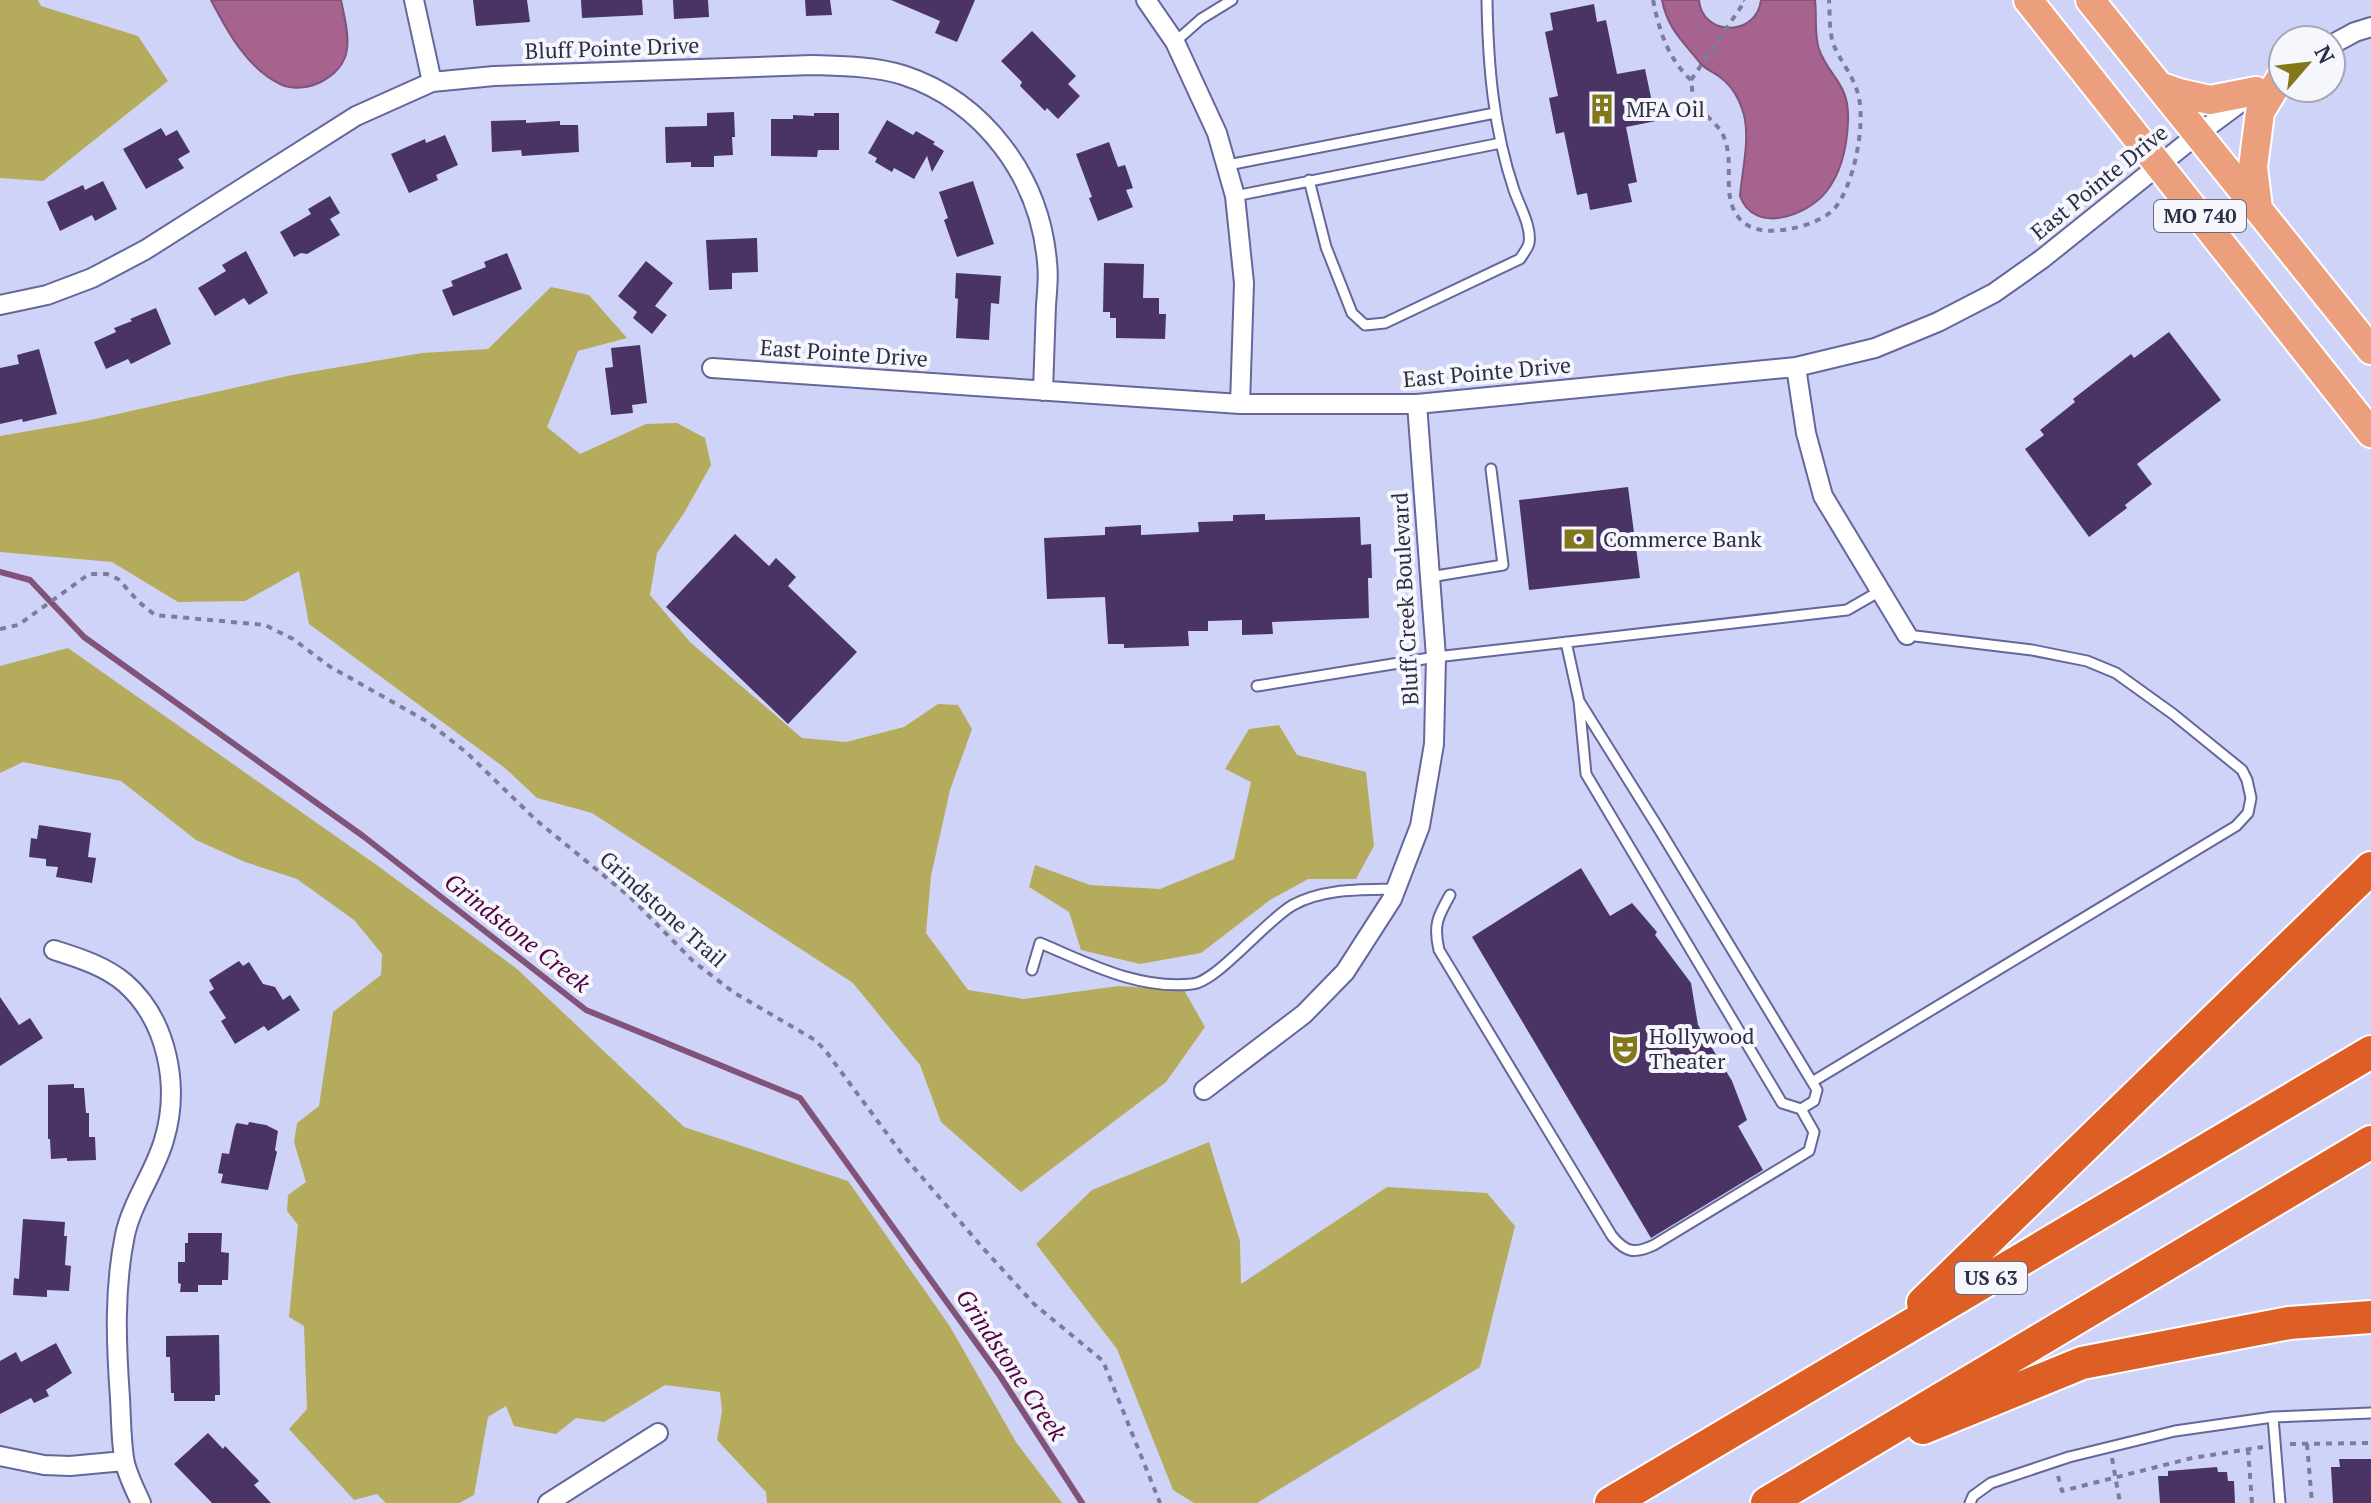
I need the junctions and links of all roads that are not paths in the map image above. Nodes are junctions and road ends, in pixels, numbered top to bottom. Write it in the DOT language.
graph roads {
  1 [pos="414,0"];
  2 [pos="1146,0"];
  3 [pos="1232,0"];
  4 [pos="1487,0"];
  5 [pos="2028,0"];
  6 [pos="2090,0"];
  7 [pos="2371,27"];
  8 [pos="2347,36"];
  9 [pos="1175,42"];
  10 [pos="432,82"];
  11 [pos="2267,84"];
  12 [pos="2159,86"];
  13 [pos="2256,91"];
  14 [pos="2267,100"];
  15 [pos="1495,113"];
  16 [pos="2198,134"];
  17 [pos="1501,143"];
  18 [pos="2159,164"];
  19 [pos="1228,165"];
  20 [pos="1309,180"];
  21 [pos="1235,196"];
  22 [pos="2259,210"];
  23 [pos="0,305"];
  24 [pos="2371,350"];
  25 [pos="1796,367"];
  26 [pos="712,368"];
  27 [pos="1043,391"];
  28 [pos="1240,404"];
  29 [pos="1417,404"];
  30 [pos="2371,433"];
  31 [pos="1491,469"];
  32 [pos="1430,577"];
  33 [pos="1880,591"];
  34 [pos="1907,635"];
  35 [pos="1566,642"];
  36 [pos="1436,657"];
  37 [pos="1257,686"];
  38 [pos="1579,701"];
  39 [pos="2371,868"];
  40 [pos="1396,889"];
  41 [pos="1450,895"];
  42 [pos="54,950"];
  43 [pos="1032,970"];
  44 [pos="2371,1052"];
  45 [pos="1812,1082"];
  46 [pos="1204,1090"];
  47 [pos="1801,1109"];
  48 [pos="2371,1142"];
  49 [pos="2371,1317"];
  50 [pos="1884,1341"];
  51 [pos="2371,1413"];
  52 [pos="2273,1417"];
  53 [pos="658,1433"];
  54 [pos="0,1456"];
  55 [pos="124,1461"];
  56 [pos="1827,1467"];
  57 [pos="141,1503"];
  58 [pos="548,1503"];
  59 [pos="1611,1503"];
  60 [pos="1767,1503"];
  61 [pos="1970,1503"];
  62 [pos="2280,1503"];
  1 -- 10 [label="street"];
  2 -- 9 [label="street"];
  3 -- 9 [label="lane"];
  4 -- 15 [label="lane"];
  5 -- 18 [label="main road, MO 740"];
  6 -- 12 [label="main road, MO 740"];
  7 -- 8 [label="street"];
  9 -- 19 [label="street"];
  10 -- 23 [label="street, Bluff Pointe Drive"];
  10 -- 27 [label="street, Bluff Pointe Drive"];
  11 -- 13 [label="street, East Pointe Drive"];
  12 -- 13 [label="main road"];
  12 -- 16 [label="main road, MO 740"];
  13 -- 16 [label="street, East Pointe Drive"];
  14 -- 22 [label="main road"];
  15 -- 17 [label="lane"];
  15 -- 19 [label="lane"];
  16 -- 18 [label="street, East Pointe Drive"];
  16 -- 22 [label="main road, MO 740"];
  17 -- 20 [label="lane"];
  17 -- 20 [label="lane"];
  18 -- 25 [label="street, East Pointe Drive"];
  18 -- 30 [label="main road, MO 740"];
  19 -- 21 [label="street"];
  20 -- 21 [label="lane"];
  21 -- 28 [label="street"];
  22 -- 24 [label="main road, MO 740"];
  25 -- 29 [label="street, East Pointe Drive"];
  25 -- 33 [label="street"];
  26 -- 27 [label="street, East Pointe Drive"];
  27 -- 28 [label="street, East Pointe Drive"];
  28 -- 29 [label="street, East Pointe Drive"];
  29 -- 32 [label="street, Bluff Creek Boulevard"];
  31 -- 32 [label="lane"];
  32 -- 36 [label="street, Bluff Creek Boulevard"];
  33 -- 34 [label="street"];
  33 -- 35 [label="lane"];
  34 -- 45 [label="lane"];
  35 -- 36 [label="lane"];
  35 -- 38 [label="lane"];
  36 -- 37 [label="lane"];
  36 -- 40 [label="street, Bluff Creek Boulevard"];
  38 -- 45 [label="lane"];
  38 -- 47 [label="lane"];
  39 -- 50 [label="highway"];
  40 -- 43 [label="lane"];
  40 -- 46 [label="street, Bluff Creek Boulevard"];
  41 -- 47 [label="lane"];
  42 -- 55 [label="street"];
  44 -- 50 [label="highway, US 63"];
  45 -- 47 [label="lane"];
  48 -- 56 [label="highway"];
  49 -- 56 [label="highway"];
  50 -- 59 [label="highway, US 63"];
  51 -- 52 [label="lane"];
  52 -- 61 [label="lane"];
  52 -- 62 [label="lane"];
  53 -- 58 [label="street"];
  54 -- 55 [label="street"];
  55 -- 57 [label="street"];
  56 -- 60 [label="highway"];
}
